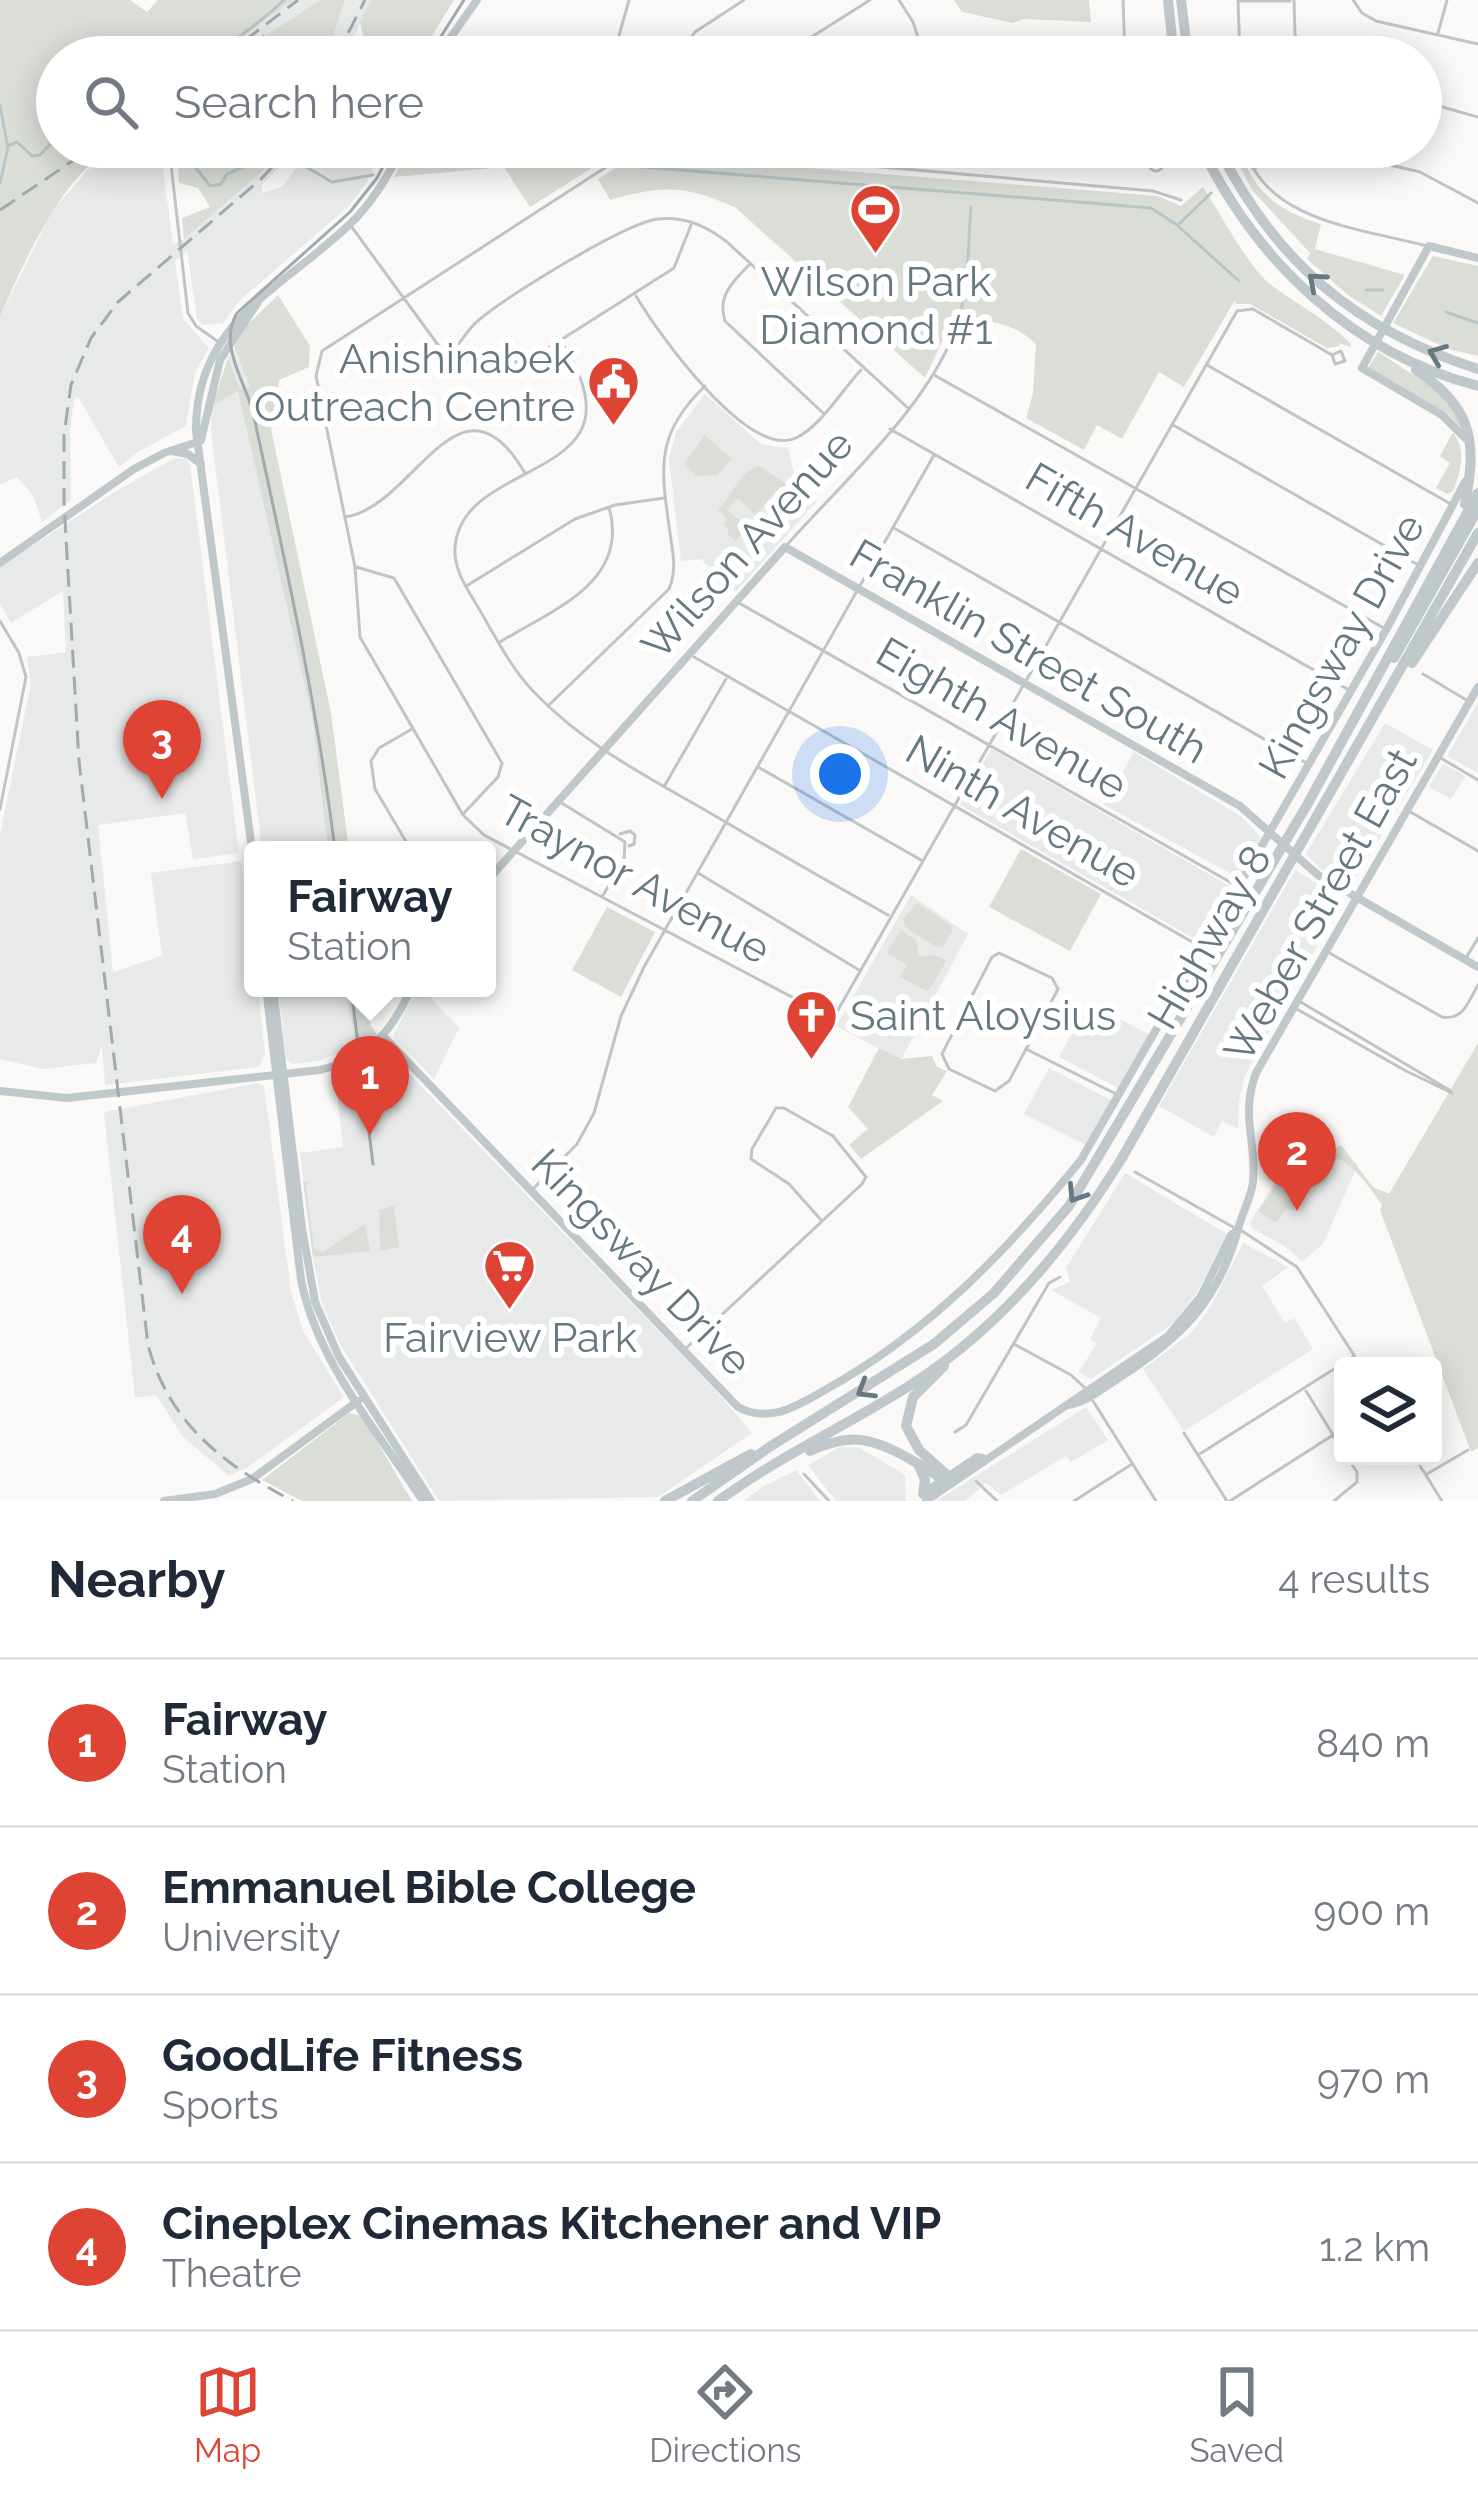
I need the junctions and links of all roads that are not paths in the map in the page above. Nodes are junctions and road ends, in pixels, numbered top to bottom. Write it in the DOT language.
graph roads {
  1 [pos="629,0"];
  2 [pos="744,0"];
  3 [pos="870,0"];
  4 [pos="899,0"];
  5 [pos="1123,0"];
  6 [pos="1168,0"];
  7 [pos="1181,0"];
  8 [pos="1353,0"];
  9 [pos="1447,0"];
  10 [pos="479,1"];
  11 [pos="1238,1"];
  12 [pos="1294,1"];
  13 [pos="1437,35"];
  14 [pos="453,36"];
  15 [pos="619,36"];
  16 [pos="692,36"];
  17 [pos="813,36"];
  18 [pos="917,36"];
  19 [pos="1124,36"];
  20 [pos="1172,36"];
  21 [pos="1185,36"];
  22 [pos="1239,36"];
  23 [pos="1296,36"];
  24 [pos="1442,36"];
  25 [pos="1442,36"];
  26 [pos="1478,44"];
  27 [pos="1442,107"];
  28 [pos="1478,117"];
  29 [pos="171,168"];
  30 [pos="390,168"];
  31 [pos="605,168"];
  32 [pos="864,168"];
  33 [pos="1213,168"];
  34 [pos="1229,168"];
  35 [pos="1403,168"];
  36 [pos="1253,169"];
  37 [pos="1156,172"];
  38 [pos="1153,191"];
  39 [pos="1181,200"];
  40 [pos="1478,203"];
  41 [pos="971,207"];
  42 [pos="692,222"];
  43 [pos="350,224"];
  44 [pos="1429,246"];
  45 [pos="1478,258"];
  46 [pos="750,263"];
  47 [pos="635,294"];
  48 [pos="401,296"];
  49 [pos="562,341"];
  50 [pos="222,344"];
  51 [pos="1390,349"];
  52 [pos="451,355"];
  53 [pos="1333,355"];
  54 [pos="1205,364"];
  55 [pos="863,367"];
  56 [pos="1478,369"];
  57 [pos="934,375"];
  58 [pos="705,386"];
  59 [pos="1478,386"];
  60 [pos="908,408"];
  61 [pos="823,412"];
  62 [pos="1172,425"];
  63 [pos="890,429"];
  64 [pos="200,441"];
  65 [pos="170,450"];
  66 [pos="934,455"];
  67 [pos="202,466"];
  68 [pos="526,475"];
  69 [pos="1135,486"];
  70 [pos="1478,493"];
  71 [pos="665,498"];
  72 [pos="1454,506"];
  73 [pos="609,507"];
  74 [pos="1478,509"];
  75 [pos="345,517"];
  76 [pos="892,527"];
  77 [pos="1478,533"];
  78 [pos="1450,541"];
  79 [pos="784,547"];
  80 [pos="1101,548"];
  81 [pos="1,559"];
  82 [pos="1478,563"];
  83 [pos="355,567"];
  84 [pos="1421,567"];
  85 [pos="466,586"];
  86 [pos="858,589"];
  87 [pos="737,601"];
  88 [pos="0,621"];
  89 [pos="1060,622"];
  90 [pos="1387,630"];
  91 [pos="499,643"];
  92 [pos="823,650"];
  93 [pos="688,654"];
  94 [pos="1424,674"];
  95 [pos="727,678"];
  96 [pos="1024,683"];
  97 [pos="1478,687"];
  98 [pos="1351,692"];
  99 [pos="1470,702"];
  100 [pos="548,705"];
  101 [pos="789,712"];
  102 [pos="412,729"];
  103 [pos="1361,741"];
  104 [pos="990,745"];
  105 [pos="603,752"];
  106 [pos="1438,756"];
  107 [pos="1310,765"];
  108 [pos="757,767"];
  109 [pos="1478,779"];
  110 [pos="664,787"];
  111 [pos="559,801"];
  112 [pos="1306,805"];
  113 [pos="955,807"];
  114 [pos="0,809"];
  115 [pos="1406,809"];
  116 [pos="463,815"];
  117 [pos="726,823"];
  118 [pos="619,834"];
  119 [pos="1273,834"];
  120 [pos="251,841"];
  121 [pos="406,841"];
  122 [pos="495,841"];
  123 [pos="496,841"];
  124 [pos="627,847"];
  125 [pos="514,851"];
  126 [pos="1478,851"];
  127 [pos="923,861"];
  128 [pos="496,871"];
  129 [pos="698,873"];
  130 [pos="1239,886"];
  131 [pos="602,897"];
  132 [pos="1355,897"];
  133 [pos="891,916"];
  134 [pos="663,931"];
  135 [pos="1478,938"];
  136 [pos="1202,948"];
  137 [pos="1325,950"];
  138 [pos="1466,960"];
  139 [pos="1478,967"];
  140 [pos="861,971"];
  141 [pos="1478,985"];
  142 [pos="270,997"];
  143 [pos="406,997"];
  144 [pos="1294,1003"];
  145 [pos="1342,1026"];
  146 [pos="1339,1033"];
  147 [pos="384,1036"];
  148 [pos="1026,1049"];
  149 [pos="1400,1059"];
  150 [pos="1396,1066"];
  151 [pos="279,1075"];
  152 [pos="0,1091"];
  153 [pos="1120,1096"];
  154 [pos="1135,1172"];
  155 [pos="532,1190"];
  156 [pos="822,1221"];
  157 [pos="1238,1229"];
  158 [pos="1060,1277"];
  159 [pos="1014,1344"];
  160 [pos="962,1346"];
  161 [pos="684,1350"];
  162 [pos="1355,1356"];
  163 [pos="1305,1388"];
  164 [pos="1088,1392"];
  165 [pos="358,1401"];
  166 [pos="955,1432"];
  167 [pos="1184,1433"];
  168 [pos="1334,1435"];
  169 [pos="771,1446"];
  170 [pos="1468,1450"];
  171 [pos="1198,1455"];
  172 [pos="784,1459"];
  173 [pos="917,1463"];
  174 [pos="1132,1465"];
  175 [pos="1353,1465"];
  176 [pos="1420,1465"];
  177 [pos="804,1474"];
  178 [pos="1426,1475"];
  179 [pos="947,1480"];
  180 [pos="976,1481"];
  181 [pos="216,1497"];
  182 [pos="923,1498"];
  183 [pos="164,1501"];
  184 [pos="427,1501"];
  185 [pos="665,1501"];
  186 [pos="692,1501"];
  187 [pos="718,1501"];
  188 [pos="829,1501"];
  189 [pos="997,1501"];
  190 [pos="1074,1501"];
  191 [pos="1156,1501"];
  192 [pos="1228,1501"];
  193 [pos="1334,1501"];
  194 [pos="1442,1501"];
  1 -- 15 [label="street"];
  2 -- 16 [label="street"];
  3 -- 17 [label="street"];
  4 -- 18 [label="street"];
  5 -- 19 [label="street"];
  6 -- 20 [label="highway"];
  7 -- 21 [label="highway"];
  8 -- 13 [label="street"];
  9 -- 13 [label="street"];
  10 -- 14 [label="street"];
  11 -- 12 [label="street"];
  11 -- 22 [label="street"];
  12 -- 23 [label="street"];
  13 -- 25 [label="street"];
  24 -- 26 [label="street"];
  27 -- 28 [label="street"];
  29 -- 50 [label="street"];
  30 -- 43 [label="street"];
  31 -- 48 [label="street"];
  32 -- 38 [label="street"];
  33 -- 51 [label="highway"];
  56 -- 34 [label="highway, one-way"];
  35 -- 40 [label="street"];
  36 -- 44 [label="street"];
  37 -- 38 [label="street"];
  38 -- 39 [label="street"];
  41 -- 57 [label="street, Wilson Avenue"];
  42 -- 46 [label="street"];
  42 -- 47 [label="street"];
  42 -- 52 [label="street"];
  43 -- 48 [label="street"];
  43 -- 50 [label="street"];
  44 -- 45 [label="street"];
  44 -- 72 [label="street, Kingsway Drive"];
  46 -- 55 [label="street"];
  46 -- 61 [label="street"];
  47 -- 49 [label="street"];
  47 -- 58 [label="street"];
  48 -- 52 [label="street"];
  48 -- 75 [label="street, Traynor Avenue"];
  49 -- 52 [label="street"];
  49 -- 68 [label="street"];
  50 -- 64 [label="street"];
  50 -- 64 [label="street"];
  51 -- 59 [label="highway"];
  51 -- 78 [label="highway"];
  53 -- 54 [label="street"];
  54 -- 62 [label="street"];
  54 -- 72 [label="street"];
  55 -- 60 [label="street"];
  55 -- 61 [label="street"];
  57 -- 60 [label="street, Wilson Avenue"];
  57 -- 69 [label="street"];
  58 -- 61 [label="street"];
  58 -- 71 [label="street"];
  60 -- 63 [label="street, Wilson Avenue"];
  62 -- 69 [label="street"];
  62 -- 84 [label="street"];
  63 -- 66 [label="street, Fifth Avenue"];
  63 -- 79 [label="street, Wilson Avenue"];
  64 -- 65 [label="street"];
  64 -- 67 [label="street"];
  65 -- 67 [label="street"];
  65 -- 81 [label="street"];
  66 -- 76 [label="street"];
  66 -- 80 [label="street, Fifth Avenue"];
  67 -- 120 [label="street"];
  68 -- 75 [label="street"];
  68 -- 85 [label="street"];
  69 -- 80 [label="street"];
  69 -- 90 [label="street"];
  70 -- 78 [label="highway"];
  71 -- 73 [label="street"];
  71 -- 100 [label="street"];
  72 -- 84 [label="street, Kingsway Drive"];
  73 -- 85 [label="street"];
  73 -- 91 [label="street"];
  74 -- 112 [label="highway"];
  75 -- 83 [label="street, Traynor Avenue"];
  76 -- 86 [label="street"];
  76 -- 89 [label="street"];
  77 -- 103 [label="highway, Highway 8"];
  78 -- 112 [label="highway, Highway 8"];
  79 -- 86 [label="street, Franklin Street South"];
  79 -- 87 [label="street, Wilson Avenue"];
  80 -- 89 [label="street"];
  80 -- 98 [label="street, Fifth Avenue"];
  82 -- 103 [label="highway"];
  83 -- 102 [label="street, Traynor Avenue"];
  83 -- 116 [label="street"];
  84 -- 90 [label="street, Kingsway Drive"];
  85 -- 91 [label="street"];
  86 -- 92 [label="street"];
  86 -- 96 [label="street, Franklin Street South"];
  87 -- 92 [label="street, Eighth Avenue"];
  87 -- 93 [label="street, Wilson Avenue"];
  88 -- 114 [label="street"];
  89 -- 96 [label="street"];
  89 -- 107 [label="street"];
  90 -- 98 [label="street, Kingsway Drive"];
  91 -- 100 [label="street"];
  92 -- 101 [label="street"];
  92 -- 104 [label="street, Eighth Avenue"];
  93 -- 95 [label="street, Ninth Avenue"];
  93 -- 105 [label="street, Wilson Avenue"];
  94 -- 99 [label="street"];
  95 -- 101 [label="street, Ninth Avenue"];
  95 -- 110 [label="street"];
  96 -- 104 [label="street"];
  96 -- 119 [label="street, Franklin Street South"];
  97 -- 99 [label="street, Weber Street East"];
  98 -- 107 [label="street, Kingsway Drive"];
  99 -- 106 [label="street, Weber Street East"];
  100 -- 105 [label="street"];
  101 -- 108 [label="street"];
  101 -- 113 [label="street, Ninth Avenue"];
  102 -- 116 [label="street, Traynor Avenue"];
  102 -- 121 [label="street"];
  103 -- 160 [label="highway, Highway 8"];
  104 -- 113 [label="street"];
  104 -- 130 [label="street, Eighth Avenue"];
  105 -- 110 [label="street"];
  105 -- 111 [label="street, Wilson Avenue"];
  106 -- 109 [label="street"];
  106 -- 115 [label="street, Weber Street East"];
  107 -- 119 [label="street, Kingsway Drive"];
  108 -- 117 [label="street"];
  108 -- 127 [label="street"];
  110 -- 117 [label="street"];
  111 -- 118 [label="street"];
  111 -- 125 [label="street, Wilson Avenue"];
  112 -- 169 [label="highway, Highway 8, one-way"];
  113 -- 127 [label="street"];
  113 -- 136 [label="street, Ninth Avenue"];
  115 -- 126 [label="street"];
  115 -- 132 [label="street, Weber Street East"];
  116 -- 122 [label="street, Traynor Avenue"];
  117 -- 129 [label="street"];
  117 -- 133 [label="street"];
  118 -- 124 [label="street"];
  118 -- 124 [label="street"];
  119 -- 130 [label="street, Kingsway Drive"];
  119 -- 132 [label="street, Franklin Street South"];
  123 -- 125 [label="street, Traynor Avenue"];
  124 -- 131 [label="street"];
  125 -- 128 [label="street, Wilson Avenue"];
  125 -- 131 [label="street, Traynor Avenue"];
  127 -- 133 [label="street"];
  129 -- 134 [label="street"];
  129 -- 140 [label="street"];
  130 -- 136 [label="street, Kingsway Drive"];
  131 -- 134 [label="street, Traynor Avenue"];
  132 -- 137 [label="street, Weber Street East"];
  132 -- 138 [label="street, Franklin Street South"];
  133 -- 140 [label="street"];
  134 -- 140 [label="street, Traynor Avenue"];
  134 -- 155 [label="street"];
  135 -- 138 [label="street"];
  136 -- 153 [label="street, Kingsway Drive"];
  137 -- 141 [label="street"];
  137 -- 144 [label="street, Weber Street East"];
  138 -- 139 [label="street, Franklin Street South"];
  142 -- 151 [label="street"];
  143 -- 147 [label="street"];
  144 -- 145 [label="street"];
  144 -- 146 [label="street"];
  144 -- 157 [label="street, Weber Street East"];
  145 -- 146 [label="street"];
  145 -- 149 [label="street"];
  146 -- 150 [label="street"];
  147 -- 151 [label="street"];
  147 -- 155 [label="street, Kingsway Drive"];
  148 -- 148 [label="street"];
  148 -- 153 [label="street"];
  149 -- 150 [label="street"];
  149 -- 150 [label="street"];
  151 -- 152 [label="street"];
  151 -- 165 [label="street"];
  151 -- 184 [label="street"];
  153 -- 161 [label="street, Kingsway Drive"];
  154 -- 157 [label="street"];
  155 -- 161 [label="street, Kingsway Drive"];
  156 -- 156 [label="street"];
  156 -- 161 [label="street"];
  157 -- 162 [label="street"];
  157 -- 164 [label="street, Weber Street East"];
  158 -- 159 [label="street"];
  159 -- 164 [label="street"];
  159 -- 166 [label="street"];
  160 -- 172 [label="highway, Highway 8"];
  160 -- 179 [label="highway"];
  162 -- 163 [label="street"];
  163 -- 168 [label="street"];
  163 -- 171 [label="street"];
  164 -- 174 [label="street"];
  164 -- 179 [label="street, Weber Street East"];
  165 -- 181 [label="street"];
  165 -- 184 [label="street"];
  167 -- 171 [label="street"];
  168 -- 192 [label="street"];
  169 -- 185 [label="highway"];
  169 -- 186 [label="highway, Highway 8"];
  170 -- 178 [label="street"];
  171 -- 192 [label="street"];
  172 -- 173 [label="highway"];
  172 -- 187 [label="highway, Highway 8"];
  173 -- 179 [label="highway"];
  173 -- 182 [label="highway"];
  174 -- 190 [label="street"];
  174 -- 191 [label="street"];
  175 -- 193 [label="street"];
  176 -- 178 [label="street"];
  177 -- 188 [label="street"];
  178 -- 194 [label="street"];
  179 -- 182 [label="street, Weber Street East"];
  180 -- 189 [label="street"];
  181 -- 183 [label="street"];
}
